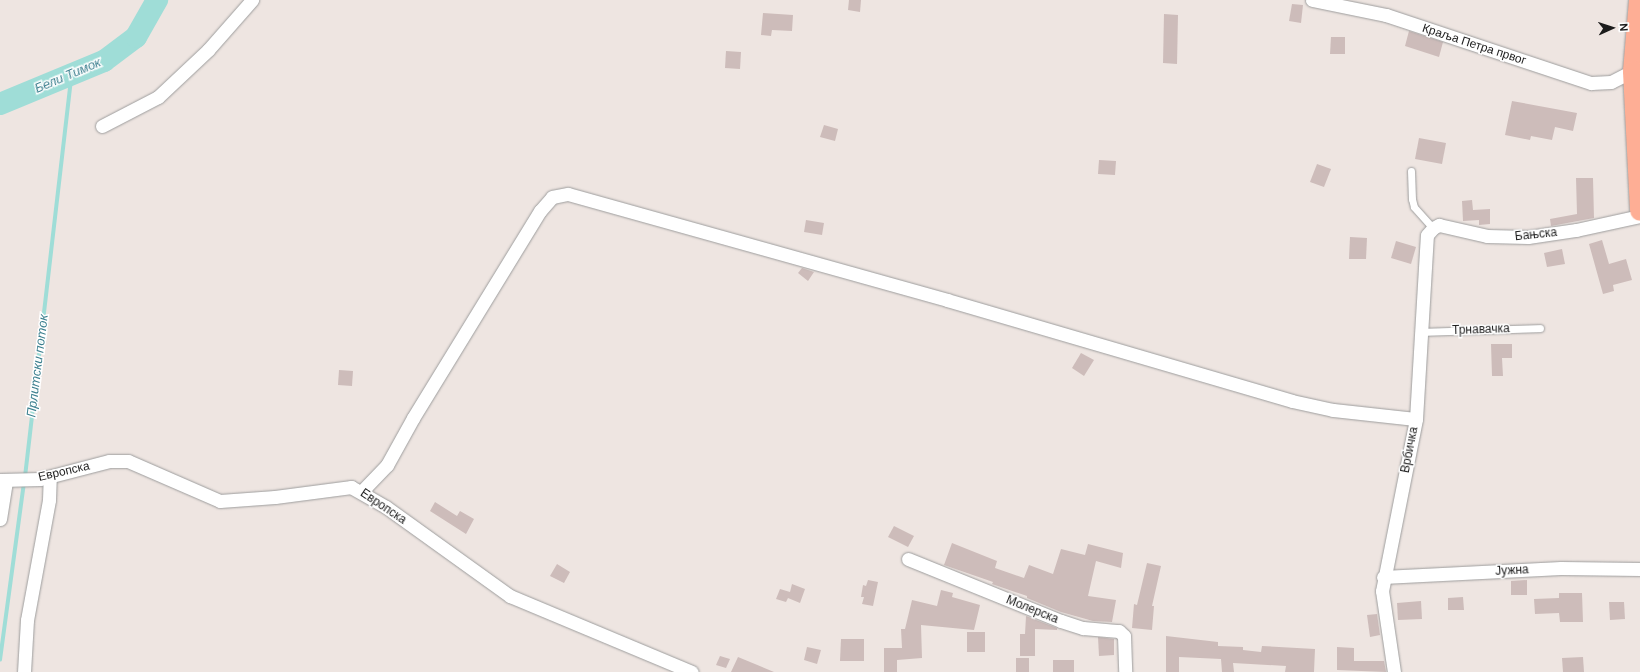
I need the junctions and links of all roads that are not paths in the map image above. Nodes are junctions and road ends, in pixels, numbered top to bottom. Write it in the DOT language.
graph roads {
  1 [pos="252,0"];
  2 [pos="1312,0"];
  3 [pos="1639,0"];
  4 [pos="1633,71"];
  5 [pos="102,126"];
  6 [pos="1412,171"];
  7 [pos="1640,210"];
  8 [pos="1640,216"];
  9 [pos="1433,228"];
  10 [pos="1540,328"];
  11 [pos="1422,332"];
  12 [pos="1416,419"];
  13 [pos="50,477"];
  14 [pos="7,480"];
  15 [pos="362,491"];
  16 [pos="0,519"];
  17 [pos="908,559"];
  18 [pos="1640,569"];
  19 [pos="1383,576"];
  20 [pos="24,672"];
  21 [pos="692,672"];
  22 [pos="1125,672"];
  23 [pos="1394,672"];
  1 -- 5 [label="street"];
  2 -- 4 [label="street, Краља Петра првог"];
  3 -- 4 [label="main road"];
  4 -- 7 [label="main road"];
  6 -- 9 [label="lane"];
  8 -- 9 [label="street, Бањска"];
  9 -- 11 [label="street, Врбичка"];
  10 -- 11 [label="lane, Трнавачка"];
  11 -- 12 [label="street, Врбичка"];
  12 -- 15 [label="street"];
  12 -- 19 [label="street, Врбичка"];
  13 -- 14 [label="street, Европска"];
  13 -- 15 [label="street, Европска"];
  13 -- 20 [label="street"];
  14 -- 16 [label="street"];
  15 -- 21 [label="street, Европска"];
  17 -- 22 [label="street, Молерска"];
  18 -- 19 [label="street, Јужна"];
  19 -- 23 [label="street, Врбичка"];
}
